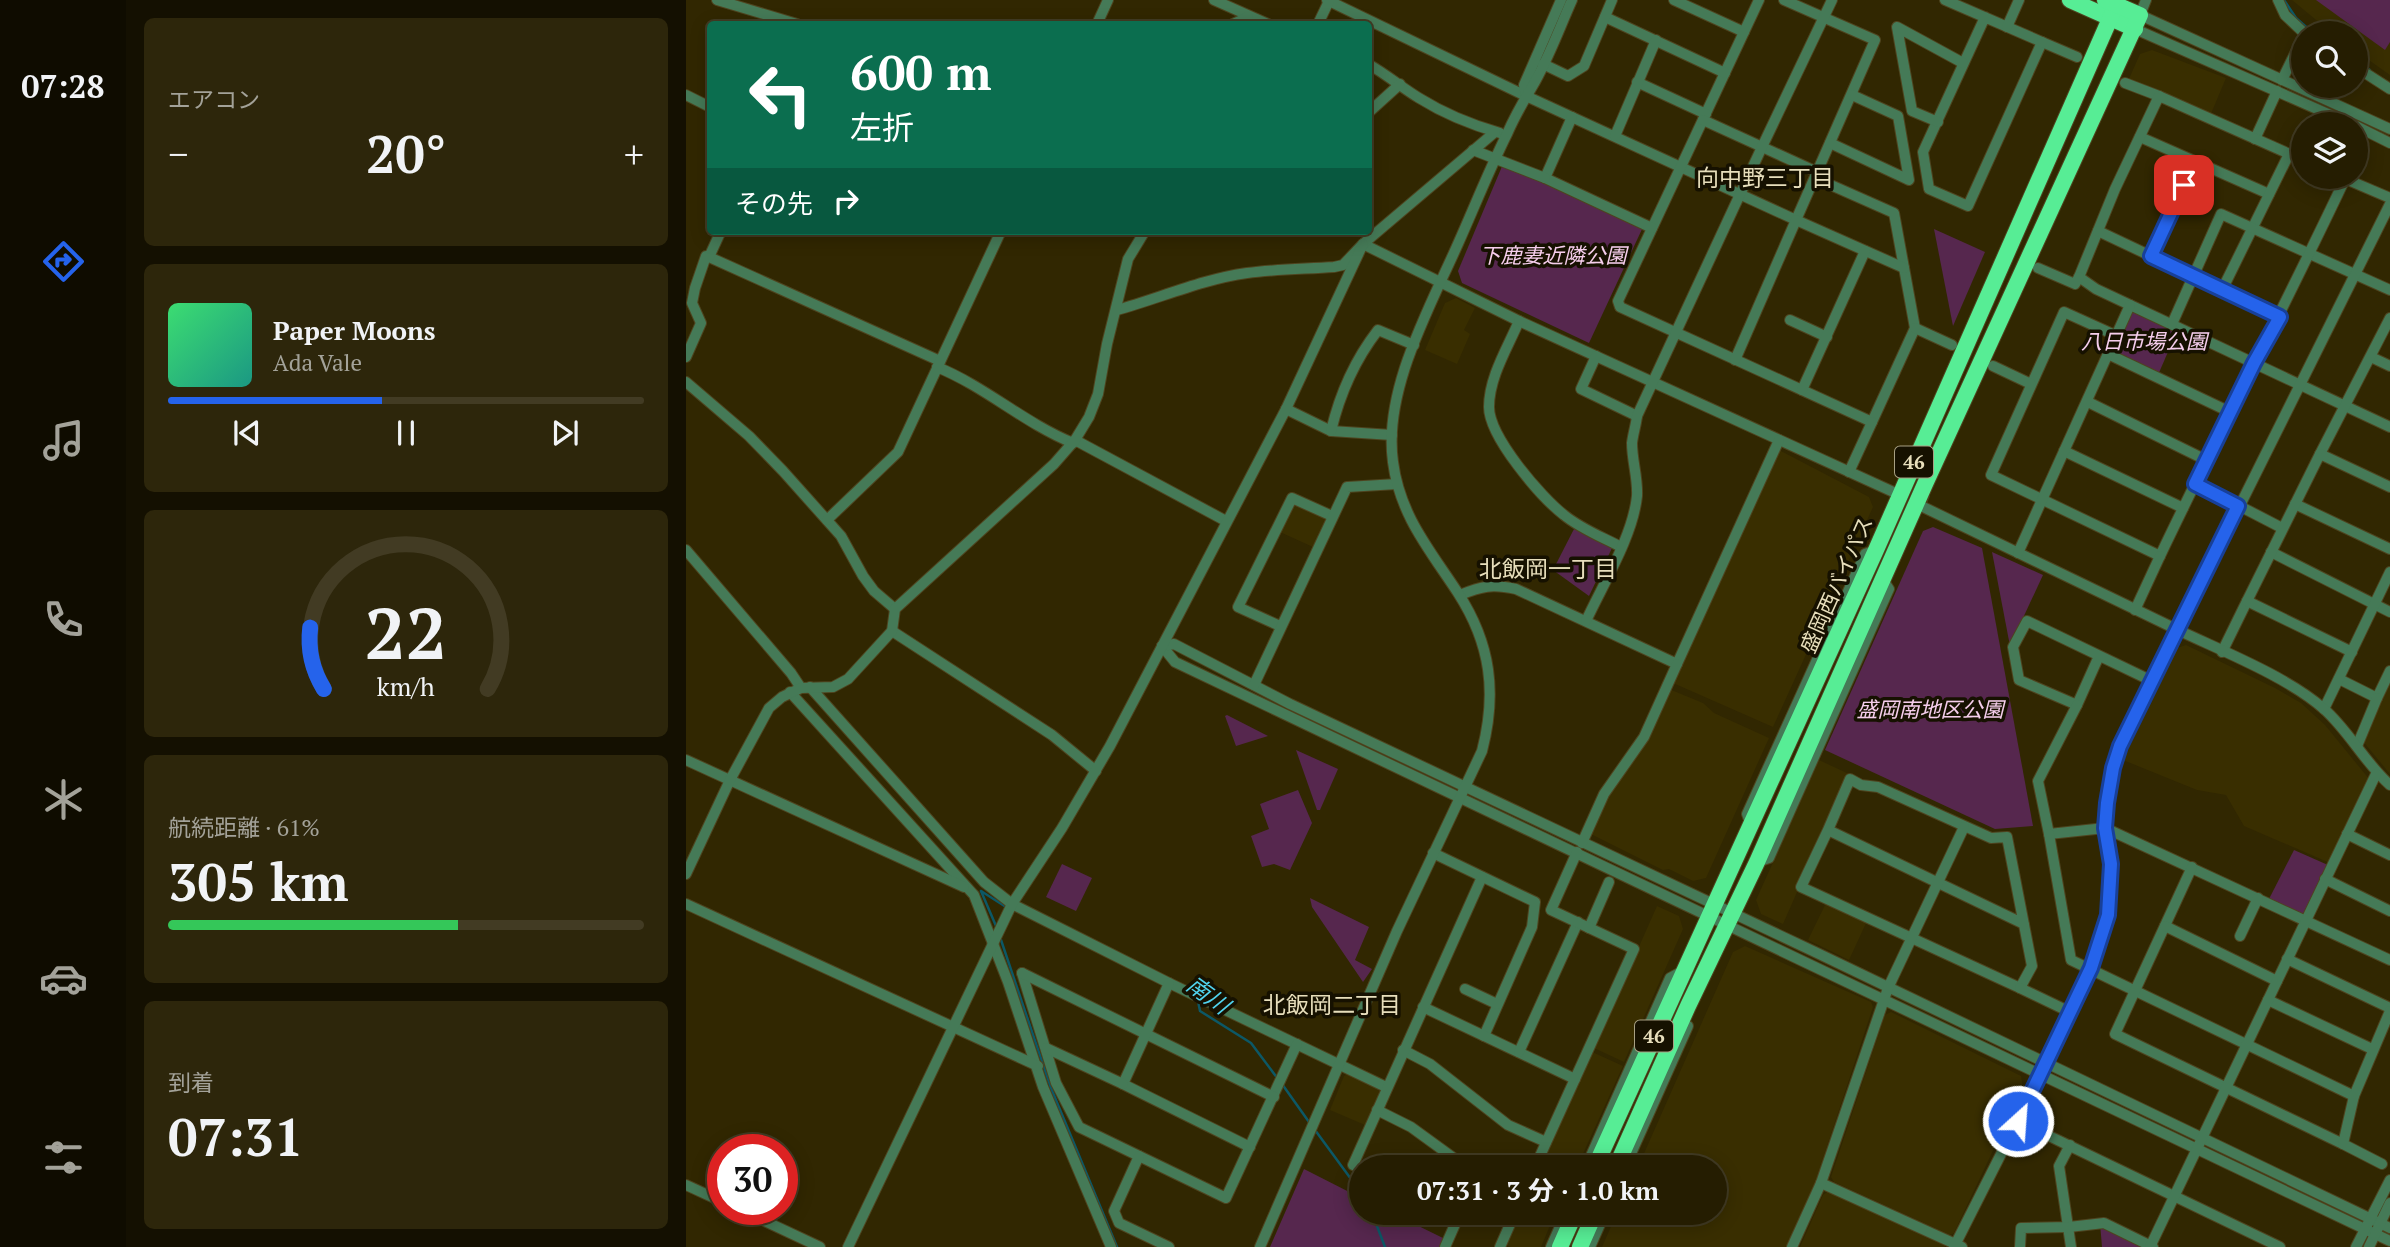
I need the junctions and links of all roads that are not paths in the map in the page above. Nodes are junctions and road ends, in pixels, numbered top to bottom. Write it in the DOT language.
graph roads {
  1 [pos="716,0"];
  2 [pos="1108,0"];
  3 [pos="1214,0"];
  4 [pos="1328,0"];
  5 [pos="1561,0"];
  6 [pos="1572,0"];
  7 [pos="1612,0"];
  8 [pos="1674,0"];
  9 [pos="1759,0"];
  10 [pos="1784,0"];
  11 [pos="1832,0"];
  12 [pos="1945,0"];
  13 [pos="2019,0"];
  14 [pos="2070,0"];
  15 [pos="2278,0"];
  16 [pos="2112,5"];
  17 [pos="2141,15"];
  18 [pos="1248,17"];
  19 [pos="1605,17"];
  20 [pos="1985,17"];
  21 [pos="1824,18"];
  22 [pos="787,21"];
  23 [pos="1098,21"];
  24 [pos="1239,21"];
  25 [pos="1259,21"];
  26 [pos="1319,21"];
  27 [pos="1371,21"];
  28 [pos="1372,21"];
  29 [pos="2291,22"];
  30 [pos="2007,27"];
  31 [pos="1744,32"];
  32 [pos="1656,40"];
  33 [pos="2042,42"];
  34 [pos="2077,57"];
  35 [pos="2291,61"];
  36 [pos="1963,63"];
  37 [pos="1543,64"];
  38 [pos="1372,66"];
  39 [pos="1726,73"];
  40 [pos="2368,75"];
  41 [pos="2282,80"];
  42 [pos="1637,82"];
  43 [pos="2125,83"];
  44 [pos="1400,84"];
  45 [pos="2390,89"];
  46 [pos="2277,91"];
  47 [pos="686,95"];
  48 [pos="1852,95"];
  49 [pos="1526,96"];
  50 [pos="2159,96"];
  51 [pos="707,106"];
  52 [pos="1372,109"];
  53 [pos="2324,112"];
  54 [pos="1572,117"];
  55 [pos="1704,117"];
  56 [pos="1938,122"];
  57 [pos="2390,129"];
  58 [pos="2368,132"];
  59 [pos="1500,134"];
  60 [pos="1615,136"];
  61 [pos="2140,137"];
  62 [pos="2255,139"];
  63 [pos="2390,143"];
  64 [pos="1830,144"];
  65 [pos="1762,147"];
  66 [pos="1473,150"];
  67 [pos="2288,154"];
  68 [pos="2291,155"];
  69 [pos="1496,158"];
  70 [pos="2194,161"];
  71 [pos="1680,167"];
  72 [pos="1816,175"];
  73 [pos="1545,178"];
  74 [pos="2338,189"];
  75 [pos="2368,189"];
  76 [pos="2269,194"];
  77 [pos="1741,195"];
  78 [pos="2390,198"];
  79 [pos="2390,204"];
  80 [pos="1796,220"];
  81 [pos="1652,228"];
  82 [pos="2253,229"];
  83 [pos="2098,231"];
  84 [pos="719,235"];
  85 [pos="999,235"];
  86 [pos="1143,235"];
  87 [pos="1363,244"];
  88 [pos="1865,251"];
  89 [pos="2310,254"];
  90 [pos="2151,256"];
  91 [pos="709,257"];
  92 [pos="1904,268"];
  93 [pos="2038,268"];
  94 [pos="2355,274"];
  95 [pos="2193,276"];
  96 [pos="2079,277"];
  97 [pos="1441,282"];
  98 [pos="2222,290"];
  99 [pos="2390,290"];
  100 [pos="2130,305"];
  101 [pos="1117,310"];
  102 [pos="2280,317"];
  103 [pos="2390,318"];
  104 [pos="1790,320"];
  105 [pos="1519,321"];
  106 [pos="2172,324"];
  107 [pos="1915,328"];
  108 [pos="1676,333"];
  109 [pos="2117,336"];
  110 [pos="1827,337"];
  111 [pos="1414,345"];
  112 [pos="1952,345"];
  113 [pos="2108,354"];
  114 [pos="1596,356"];
  115 [pos="2371,357"];
  116 [pos="686,358"];
  117 [pos="1735,360"];
  118 [pos="2254,363"];
  119 [pos="939,364"];
  120 [pos="1993,366"];
  121 [pos="2390,366"];
  122 [pos="1653,381"];
  123 [pos="686,382"];
  124 [pos="2031,384"];
  125 [pos="2301,385"];
  126 [pos="1802,390"];
  127 [pos="2088,402"];
  128 [pos="2343,405"];
  129 [pos="1286,409"];
  130 [pos="2230,412"];
  131 [pos="1637,416"];
  132 [pos="1872,422"];
  133 [pos="2390,427"];
  134 [pos="1331,431"];
  135 [pos="1392,435"];
  136 [pos="1779,440"];
  137 [pos="1074,441"];
  138 [pos="2064,451"];
  139 [pos="2320,454"];
  140 [pos="2206,460"];
  141 [pos="1849,472"];
  142 [pos="1397,484"];
  143 [pos="2195,484"];
  144 [pos="2390,487"];
  145 [pos="1900,495"];
  146 [pos="2041,499"];
  147 [pos="1917,504"];
  148 [pos="2295,504"];
  149 [pos="2238,506"];
  150 [pos="2183,508"];
  151 [pos="1332,516"];
  152 [pos="827,520"];
  153 [pos="1226,521"];
  154 [pos="2282,528"];
  155 [pos="1621,547"];
  156 [pos="2390,549"];
  157 [pos="686,550"];
  158 [pos="2271,552"];
  159 [pos="2018,553"];
  160 [pos="2160,556"];
  161 [pos="2390,572"];
  162 [pos="1460,595"];
  163 [pos="2247,601"];
  164 [pos="2375,603"];
  165 [pos="895,609"];
  166 [pos="2135,610"];
  167 [pos="2390,612"];
  168 [pos="1586,621"];
  169 [pos="1280,626"];
  170 [pos="2178,630"];
  171 [pos="892,631"];
  172 [pos="1162,646"];
  173 [pos="2222,652"];
  174 [pos="2352,652"];
  175 [pos="2099,656"];
  176 [pos="1677,664"];
  177 [pos="2390,671"];
  178 [pos="2339,678"];
  179 [pos="2152,681"];
  180 [pos="1254,685"];
  181 [pos="800,689"];
  182 [pos="2377,698"];
  183 [pos="2077,705"];
  184 [pos="2324,709"];
  185 [pos="2357,746"];
  186 [pos="686,760"];
  187 [pos="1096,771"];
  188 [pos="2376,774"];
  189 [pos="730,780"];
  190 [pos="2390,785"];
  191 [pos="1462,792"];
  192 [pos="1964,827"];
  193 [pos="2105,828"];
  194 [pos="1828,830"];
  195 [pos="2049,834"];
  196 [pos="2347,834"];
  197 [pos="1579,847"];
  198 [pos="1433,853"];
  199 [pos="2390,855"];
  200 [pos="2192,867"];
  201 [pos="686,874"];
  202 [pos="1482,877"];
  203 [pos="2325,879"];
  204 [pos="1609,882"];
  205 [pos="1937,883"];
  206 [pos="970,890"];
  207 [pos="2258,898"];
  208 [pos="686,904"];
  209 [pos="1012,904"];
  210 [pos="2390,911"];
  211 [pos="1712,912"];
  212 [pos="1729,920"];
  213 [pos="2305,920"];
  214 [pos="1578,922"];
  215 [pos="2024,924"];
  216 [pos="2165,926"];
  217 [pos="1589,928"];
  218 [pos="2240,936"];
  219 [pos="1911,938"];
  220 [pos="993,943"];
  221 [pos="2287,959"];
  222 [pos="2390,960"];
  223 [pos="2091,968"];
  224 [pos="1683,971"];
  225 [pos="2277,981"];
  226 [pos="1169,983"];
  227 [pos="2020,988"];
  228 [pos="1465,989"];
  229 [pos="2135,991"];
  230 [pos="1886,994"];
  231 [pos="2267,1000"];
  232 [pos="1497,1004"];
  233 [pos="1688,1006"];
  234 [pos="1423,1007"];
  235 [pos="2390,1010"];
  236 [pos="2070,1012"];
  237 [pos="952,1027"];
  238 [pos="1145,1033"];
  239 [pos="1484,1035"];
  240 [pos="1297,1044"];
  241 [pos="2246,1045"];
  242 [pos="1045,1048"];
  243 [pos="2372,1049"];
  244 [pos="1403,1050"];
  245 [pos="1519,1052"];
  246 [pos="1340,1065"];
  247 [pos="1038,1066"];
  248 [pos="2043,1070"];
  249 [pos="1575,1079"];
  250 [pos="1123,1084"];
  251 [pos="1386,1087"];
  252 [pos="2226,1088"];
  253 [pos="1274,1097"];
  254 [pos="2354,1097"];
  255 [pos="1377,1110"];
  256 [pos="2018,1121"];
  257 [pos="1546,1142"];
  258 [pos="2200,1144"];
  259 [pos="2343,1144"];
  260 [pos="2070,1145"];
  261 [pos="1250,1147"];
  262 [pos="1357,1155"];
  263 [pos="1450,1155"];
  264 [pos="1540,1155"];
  265 [pos="1591,1155"];
  266 [pos="1600,1155"];
  267 [pos="1621,1155"];
  268 [pos="1630,1155"];
  269 [pos="1139,1156"];
  270 [pos="2382,1164"];
  271 [pos="2390,1180"];
  272 [pos="1821,1183"];
  273 [pos="686,1185"];
  274 [pos="707,1195"];
  275 [pos="2174,1196"];
  276 [pos="2390,1203"];
  277 [pos="773,1225"];
  278 [pos="1453,1225"];
  279 [pos="1510,1225"];
  280 [pos="1561,1225"];
  281 [pos="1570,1225"];
  282 [pos="1590,1225"];
  283 [pos="1600,1225"];
  284 [pos="2386,1226"];
  285 [pos="2069,1227"];
  286 [pos="2371,1227"];
  287 [pos="2390,1241"];
  288 [pos="1957,1246"];
  289 [pos="820,1247"];
  290 [pos="848,1247"];
  291 [pos="1111,1247"];
  292 [pos="1169,1247"];
  293 [pos="1260,1247"];
  294 [pos="1445,1247"];
  295 [pos="1500,1247"];
  296 [pos="1551,1247"];
  297 [pos="1560,1247"];
  298 [pos="1580,1247"];
  299 [pos="1590,1247"];
  300 [pos="1792,1247"];
  301 [pos="2020,1247"];
  302 [pos="2071,1247"];
  303 [pos="2151,1247"];
  304 [pos="2280,1247"];
  305 [pos="2356,1247"];
  306 [pos="2369,1247"];
  1 -- 22 [label="street"];
  2 -- 23 [label="street"];
  3 -- 18 [label="street"];
  4 -- 26 [label="street"];
  4 -- 27 [label="street"];
  5 -- 49 [label="street"];
  6 -- 37 [label="street"];
  7 -- 19 [label="street"];
  8 -- 31 [label="street"];
  9 -- 31 [label="street"];
  10 -- 21 [label="street"];
  11 -- 21 [label="street"];
  12 -- 20 [label="street"];
  13 -- 30 [label="street"];
  14 -- 16 [label="highway"];
  15 -- 29 [label="street"];
  16 -- 17 [label="highway"];
  16 -- 145 [label="highway, 盛岡西バイパス / 46"];
  17 -- 41 [label="street"];
  17 -- 46 [label="street"];
  17 -- 147 [label="highway, 盛岡西バイパス / 46"];
  18 -- 24 [label="street"];
  18 -- 25 [label="street"];
  19 -- 32 [label="street"];
  19 -- 37 [label="street"];
  20 -- 30 [label="street"];
  20 -- 36 [label="street"];
  21 -- 48 [label="street"];
  21 -- 65 [label="street"];
  28 -- 49 [label="street"];
  30 -- 33 [label="street"];
  31 -- 39 [label="street"];
  32 -- 39 [label="street"];
  32 -- 42 [label="street"];
  33 -- 34 [label="street"];
  33 -- 56 [label="street"];
  35 -- 41 [label="street"];
  36 -- 56 [label="street"];
  36 -- 56 [label="street"];
  37 -- 49 [label="street"];
  38 -- 44 [label="street"];
  39 -- 55 [label="street"];
  40 -- 45 [label="street"];
  41 -- 57 [label="street"];
  42 -- 55 [label="street"];
  42 -- 60 [label="street"];
  43 -- 50 [label="street"];
  44 -- 52 [label="street"];
  44 -- 59 [label="street"];
  46 -- 53 [label="street"];
  46 -- 62 [label="street"];
  47 -- 51 [label="street"];
  48 -- 64 [label="street"];
  48 -- 64 [label="street"];
  49 -- 54 [label="street"];
  49 -- 59 [label="street"];
  50 -- 61 [label="street"];
  50 -- 62 [label="street"];
  54 -- 60 [label="street"];
  54 -- 73 [label="street"];
  55 -- 65 [label="street"];
  55 -- 71 [label="street"];
  58 -- 63 [label="street"];
  59 -- 66 [label="street"];
  59 -- 69 [label="street"];
  60 -- 71 [label="street"];
  61 -- 70 [label="street"];
  61 -- 83 [label="street"];
  62 -- 67 [label="street"];
  64 -- 72 [label="street"];
  65 -- 72 [label="street"];
  65 -- 77 [label="street"];
  66 -- 69 [label="street"];
  66 -- 87 [label="street"];
  67 -- 68 [label="street"];
  67 -- 76 [label="street"];
  69 -- 73 [label="street"];
  69 -- 97 [label="street"];
  70 -- 76 [label="street"];
  70 -- 90 [label="street"];
  71 -- 77 [label="street"];
  71 -- 81 [label="street"];
  72 -- 80 [label="street"];
  72 -- 92 [label="street"];
  73 -- 81 [label="street"];
  74 -- 89 [label="street"];
  75 -- 78 [label="street"];
  76 -- 82 [label="street"];
  77 -- 80 [label="street"];
  77 -- 108 [label="street"];
  79 -- 94 [label="street"];
  80 -- 88 [label="street"];
  80 -- 117 [label="street"];
  81 -- 108 [label="street"];
  82 -- 89 [label="street"];
  82 -- 95 [label="street"];
  82 -- 98 [label="street"];
  83 -- 90 [label="street"];
  83 -- 96 [label="street"];
  84 -- 91 [label="street"];
  85 -- 119 [label="street"];
  86 -- 101 [label="street"];
  87 -- 97 [label="street"];
  87 -- 101 [label="street"];
  87 -- 129 [label="street"];
  88 -- 92 [label="street"];
  88 -- 110 [label="street"];
  89 -- 94 [label="street"];
  89 -- 102 [label="street"];
  90 -- 95 [label="street"];
  91 -- 116 [label="street"];
  91 -- 119 [label="street"];
  92 -- 107 [label="street"];
  93 -- 96 [label="street"];
  94 -- 99 [label="street"];
  94 -- 125 [label="street"];
  95 -- 98 [label="street"];
  95 -- 106 [label="street"];
  96 -- 100 [label="street"];
  97 -- 105 [label="street"];
  97 -- 111 [label="street"];
  98 -- 102 [label="street"];
  100 -- 106 [label="street"];
  100 -- 109 [label="street"];
  101 -- 137 [label="street"];
  102 -- 118 [label="street"];
  103 -- 115 [label="street"];
  104 -- 110 [label="street"];
  105 -- 114 [label="street"];
  105 -- 155 [label="street"];
  106 -- 118 [label="street"];
  107 -- 112 [label="street"];
  107 -- 132 [label="street"];
  108 -- 117 [label="street"];
  108 -- 122 [label="street"];
  109 -- 113 [label="street"];
  109 -- 124 [label="street"];
  110 -- 126 [label="street"];
  111 -- 134 [label="street"];
  111 -- 135 [label="street"];
  113 -- 127 [label="street"];
  113 -- 130 [label="street"];
  114 -- 122 [label="street"];
  114 -- 131 [label="street"];
  115 -- 121 [label="street"];
  115 -- 128 [label="street"];
  117 -- 126 [label="street"];
  118 -- 125 [label="street"];
  118 -- 130 [label="street"];
  119 -- 137 [label="street"];
  119 -- 152 [label="street"];
  120 -- 124 [label="street"];
  122 -- 131 [label="street"];
  122 -- 136 [label="street"];
  123 -- 152 [label="street"];
  124 -- 146 [label="street"];
  125 -- 128 [label="street"];
  125 -- 149 [label="street"];
  126 -- 132 [label="street"];
  127 -- 138 [label="street"];
  127 -- 140 [label="street"];
  128 -- 133 [label="street"];
  128 -- 139 [label="street"];
  129 -- 134 [label="street"];
  129 -- 153 [label="street"];
  130 -- 140 [label="street"];
  131 -- 155 [label="street"];
  132 -- 141 [label="street"];
  134 -- 135 [label="street"];
  135 -- 142 [label="street"];
  136 -- 141 [label="street"];
  136 -- 176 [label="street"];
  137 -- 153 [label="street"];
  137 -- 165 [label="street"];
  138 -- 146 [label="street"];
  138 -- 150 [label="street"];
  139 -- 144 [label="street"];
  139 -- 148 [label="street"];
  140 -- 143 [label="street"];
  141 -- 145 [label="street"];
  142 -- 151 [label="street"];
  142 -- 162 [label="street"];
  143 -- 149 [label="street"];
  143 -- 150 [label="street"];
  145 -- 211 [label="highway, 盛岡西バイパス / 46"];
  146 -- 159 [label="street"];
  146 -- 160 [label="street"];
  147 -- 159 [label="street"];
  147 -- 212 [label="highway, 盛岡西バイパス / 46"];
  148 -- 154 [label="street"];
  148 -- 156 [label="street"];
  149 -- 154 [label="street"];
  149 -- 170 [label="street"];
  150 -- 160 [label="street"];
  151 -- 169 [label="street"];
  151 -- 169 [label="street"];
  152 -- 165 [label="street"];
  153 -- 172 [label="street"];
  154 -- 158 [label="street"];
  155 -- 168 [label="street"];
  157 -- 181 [label="street"];
  158 -- 163 [label="street"];
  158 -- 164 [label="street"];
  159 -- 166 [label="street"];
  160 -- 166 [label="street"];
  161 -- 164 [label="street"];
  162 -- 168 [label="street"];
  162 -- 191 [label="street"];
  163 -- 173 [label="street"];
  163 -- 174 [label="street"];
  164 -- 167 [label="street"];
  164 -- 174 [label="street"];
  165 -- 171 [label="street"];
  166 -- 170 [label="street"];
  168 -- 176 [label="street"];
  169 -- 180 [label="street"];
  170 -- 173 [label="street"];
  170 -- 179 [label="street"];
  171 -- 181 [label="street"];
  171 -- 187 [label="street"];
  172 -- 180 [label="street"];
  172 -- 187 [label="street"];
  172 -- 191 [label="street"];
  173 -- 184 [label="street"];
  174 -- 178 [label="street"];
  175 -- 179 [label="street"];
  175 -- 183 [label="street"];
  175 -- 183 [label="street"];
  176 -- 197 [label="street"];
  177 -- 182 [label="street"];
  178 -- 182 [label="street"];
  178 -- 184 [label="street"];
  179 -- 193 [label="street"];
  180 -- 191 [label="street"];
  181 -- 189 [label="street"];
  181 -- 206 [label="street"];
  181 -- 209 [label="street"];
  182 -- 185 [label="street"];
  183 -- 195 [label="street"];
  184 -- 185 [label="street"];
  185 -- 188 [label="street"];
  186 -- 189 [label="street"];
  187 -- 209 [label="street"];
  188 -- 190 [label="street"];
  188 -- 196 [label="street"];
  189 -- 201 [label="street"];
  189 -- 206 [label="street"];
  191 -- 197 [label="street"];
  191 -- 198 [label="street"];
  192 -- 194 [label="street"];
  192 -- 205 [label="street"];
  192 -- 215 [label="street"];
  193 -- 195 [label="street"];
  193 -- 200 [label="street"];
  193 -- 223 [label="street"];
  194 -- 205 [label="street"];
  194 -- 219 [label="street"];
  195 -- 223 [label="street"];
  196 -- 199 [label="street"];
  196 -- 203 [label="street"];
  197 -- 211 [label="street"];
  197 -- 214 [label="street"];
  198 -- 202 [label="street"];
  198 -- 246 [label="street"];
  200 -- 207 [label="street"];
  200 -- 216 [label="street"];
  202 -- 232 [label="street"];
  202 -- 234 [label="street"];
  203 -- 210 [label="street"];
  203 -- 213 [label="street"];
  204 -- 217 [label="street"];
  205 -- 215 [label="street"];
  205 -- 219 [label="street"];
  206 -- 220 [label="street"];
  207 -- 213 [label="street"];
  207 -- 218 [label="street"];
  208 -- 237 [label="street"];
  209 -- 220 [label="street"];
  209 -- 226 [label="street"];
  211 -- 212 [label="street"];
  211 -- 224 [label="highway, 盛岡西バイパス / 46"];
  212 -- 230 [label="street"];
  212 -- 233 [label="highway, 盛岡西バイパス / 46"];
  213 -- 221 [label="street"];
  213 -- 222 [label="street"];
  214 -- 217 [label="street"];
  214 -- 245 [label="street"];
  215 -- 227 [label="street"];
  216 -- 225 [label="street"];
  216 -- 229 [label="street"];
  217 -- 249 [label="street"];
  219 -- 227 [label="street"];
  219 -- 230 [label="street"];
  220 -- 237 [label="street"];
  220 -- 247 [label="street"];
  221 -- 225 [label="street"];
  221 -- 235 [label="street"];
  223 -- 229 [label="street"];
  223 -- 236 [label="street"];
  224 -- 265 [label="street"];
  224 -- 266 [label="highway, 盛岡西バイパス / 46"];
  225 -- 231 [label="street"];
  226 -- 238 [label="street"];
  226 -- 240 [label="street"];
  227 -- 236 [label="street"];
  228 -- 232 [label="street"];
  229 -- 241 [label="street"];
  229 -- 252 [label="street"];
  230 -- 248 [label="street"];
  230 -- 272 [label="street"];
  231 -- 241 [label="street"];
  231 -- 243 [label="street"];
  232 -- 239 [label="street"];
  233 -- 267 [label="highway, 盛岡西バイパス / 46"];
  233 -- 268 [label="street"];
  234 -- 239 [label="street"];
  234 -- 244 [label="street"];
  235 -- 243 [label="street"];
  236 -- 248 [label="street"];
  237 -- 247 [label="street"];
  237 -- 290 [label="street"];
  238 -- 242 [label="street"];
  238 -- 250 [label="street"];
  238 -- 253 [label="street"];
  239 -- 245 [label="street"];
  240 -- 246 [label="street"];
  240 -- 253 [label="street"];
  241 -- 252 [label="street"];
  241 -- 254 [label="street"];
  242 -- 250 [label="street"];
  242 -- 269 [label="street"];
  243 -- 254 [label="street"];
  244 -- 251 [label="street"];
  244 -- 257 [label="street"];
  245 -- 249 [label="street"];
  246 -- 251 [label="street"];
  246 -- 293 [label="street"];
  247 -- 291 [label="street"];
  248 -- 256 [label="street"];
  248 -- 258 [label="street"];
  249 -- 257 [label="street"];
  250 -- 261 [label="street"];
  251 -- 255 [label="street"];
  252 -- 258 [label="street"];
  252 -- 259 [label="street"];
  253 -- 261 [label="street"];
  254 -- 259 [label="street"];
  255 -- 262 [label="street"];
  255 -- 263 [label="street"];
  256 -- 260 [label="street"];
  256 -- 288 [label="street"];
  257 -- 264 [label="street"];
  258 -- 275 [label="street"];
  258 -- 286 [label="street"];
  259 -- 270 [label="street"];
  260 -- 275 [label="street"];
  260 -- 285 [label="street"];
  261 -- 269 [label="street"];
  269 -- 292 [label="street"];
  271 -- 286 [label="street"];
  272 -- 288 [label="street"];
  272 -- 300 [label="street"];
  273 -- 274 [label="street"];
  275 -- 303 [label="street"];
  275 -- 304 [label="street"];
  276 -- 284 [label="street"];
  277 -- 289 [label="street"];
  278 -- 294 [label="street"];
  279 -- 295 [label="street"];
  280 -- 296 [label="street"];
  281 -- 297 [label="highway"];
  282 -- 298 [label="highway"];
  283 -- 299 [label="street"];
  284 -- 286 [label="street"];
  285 -- 301 [label="street"];
  285 -- 302 [label="street"];
  285 -- 303 [label="street"];
  286 -- 287 [label="street"];
  286 -- 305 [label="street"];
  286 -- 306 [label="street"];
}
